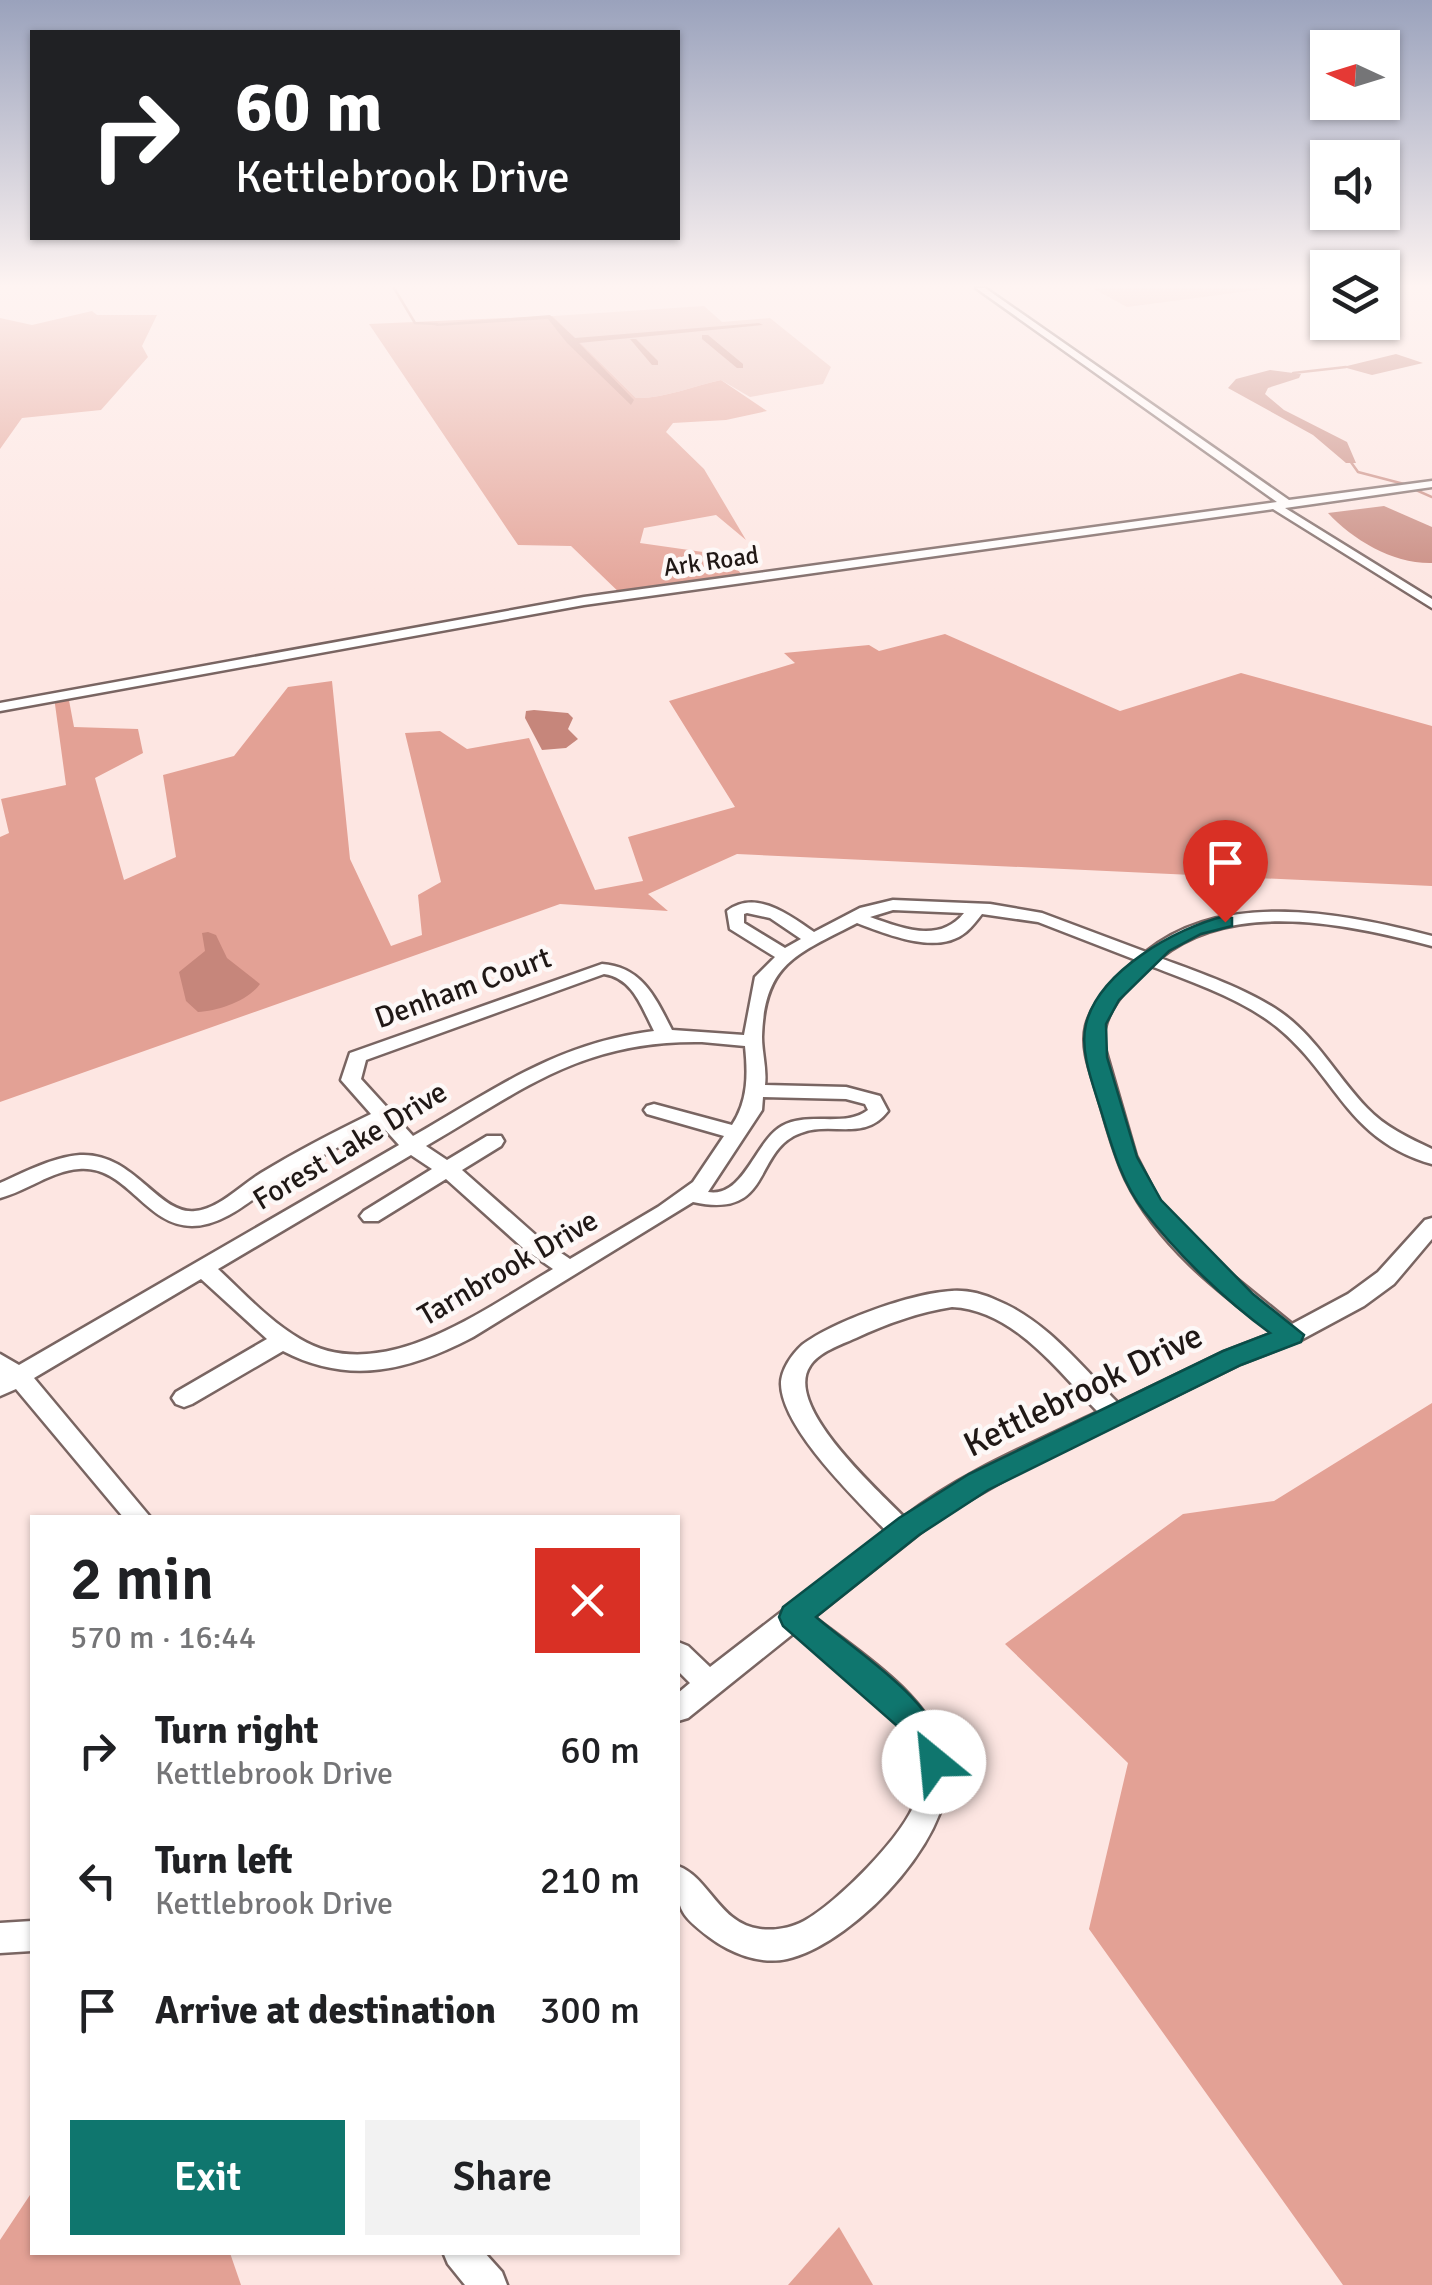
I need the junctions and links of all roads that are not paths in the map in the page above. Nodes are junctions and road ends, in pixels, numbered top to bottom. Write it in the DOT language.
graph roads {
  1 [pos="1128,395"];
  2 [pos="1432,484"];
  3 [pos="1281,505"];
  4 [pos="1432,604"];
  5 [pos="0,707"];
  6 [pos="978,908"];
  7 [pos="856,917"];
  8 [pos="813,939"];
  9 [pos="1432,941"];
  10 [pos="784,955"];
  11 [pos="1149,958"];
  12 [pos="664,1034"];
  13 [pos="754,1042"];
  14 [pos="756,1091"];
  15 [pos="654,1110"];
  16 [pos="381,1116"];
  17 [pos="738,1133"];
  18 [pos="494,1141"];
  19 [pos="410,1145"];
  20 [pos="1432,1158"];
  21 [pos="447,1170"];
  22 [pos="0,1191"];
  23 [pos="691,1194"];
  24 [pos="371,1216"];
  25 [pos="1432,1225"];
  26 [pos="204,1268"];
  27 [pos="568,1268"];
  28 [pos="1292,1335"];
  29 [pos="284,1340"];
  30 [pos="6,1375"];
  31 [pos="184,1398"];
  32 [pos="1116,1416"];
  33 [pos="136,1515"];
  34 [pos="903,1532"];
  35 [pos="794,1617"];
  36 [pos="680,1656"];
  37 [pos="710,1684"];
  38 [pos="680,1707"];
  39 [pos="680,1884"];
  40 [pos="30,1936"];
  41 [pos="0,1938"];
  42 [pos="463,2255"];
  43 [pos="489,2285"];
  1 -- 3 [label="street"];
  2 -- 3 [label="street, Ark Road"];
  3 -- 4 [label="street"];
  3 -- 5 [label="street, Ark Road"];
  6 -- 7 [label="street"];
  6 -- 7 [label="street"];
  6 -- 11 [label="street"];
  7 -- 8 [label="street"];
  8 -- 10 [label="street"];
  8 -- 10 [label="street"];
  9 -- 11 [label="street"];
  10 -- 13 [label="street, Tarnbrook Drive"];
  11 -- 20 [label="street"];
  11 -- 28 [label="street"];
  12 -- 13 [label="street, Forest Lake Drive"];
  12 -- 16 [label="street, Denham Court"];
  12 -- 19 [label="street, Forest Lake Drive"];
  13 -- 14 [label="street, Tarnbrook Drive"];
  14 -- 17 [label="street, Tarnbrook Drive"];
  14 -- 23 [label="street"];
  15 -- 17 [label="street"];
  16 -- 19 [label="street, Denham Court"];
  16 -- 22 [label="street"];
  17 -- 23 [label="street, Tarnbrook Drive"];
  18 -- 21 [label="street"];
  19 -- 21 [label="street, Denham Court"];
  19 -- 26 [label="street, Forest Lake Drive"];
  21 -- 24 [label="street"];
  21 -- 27 [label="street, Denham Court"];
  23 -- 27 [label="street, Tarnbrook Drive"];
  25 -- 28 [label="street, Kettlebrook Drive"];
  26 -- 29 [label="street, Tarnbrook Drive"];
  26 -- 30 [label="street, Forest Lake Drive"];
  27 -- 29 [label="street, Tarnbrook Drive"];
  28 -- 32 [label="street, Kettlebrook Drive"];
  29 -- 31 [label="street"];
  30 -- 33 [label="street"];
  32 -- 34 [label="street, Kettlebrook Drive"];
  32 -- 34 [label="street"];
  34 -- 35 [label="street, Kettlebrook Drive"];
  35 -- 37 [label="street, Kettlebrook Drive"];
  35 -- 39 [label="street"];
  36 -- 37 [label="street"];
  37 -- 38 [label="street, Kettlebrook Drive"];
  40 -- 41 [label="street"];
  42 -- 43 [label="street"];
}
